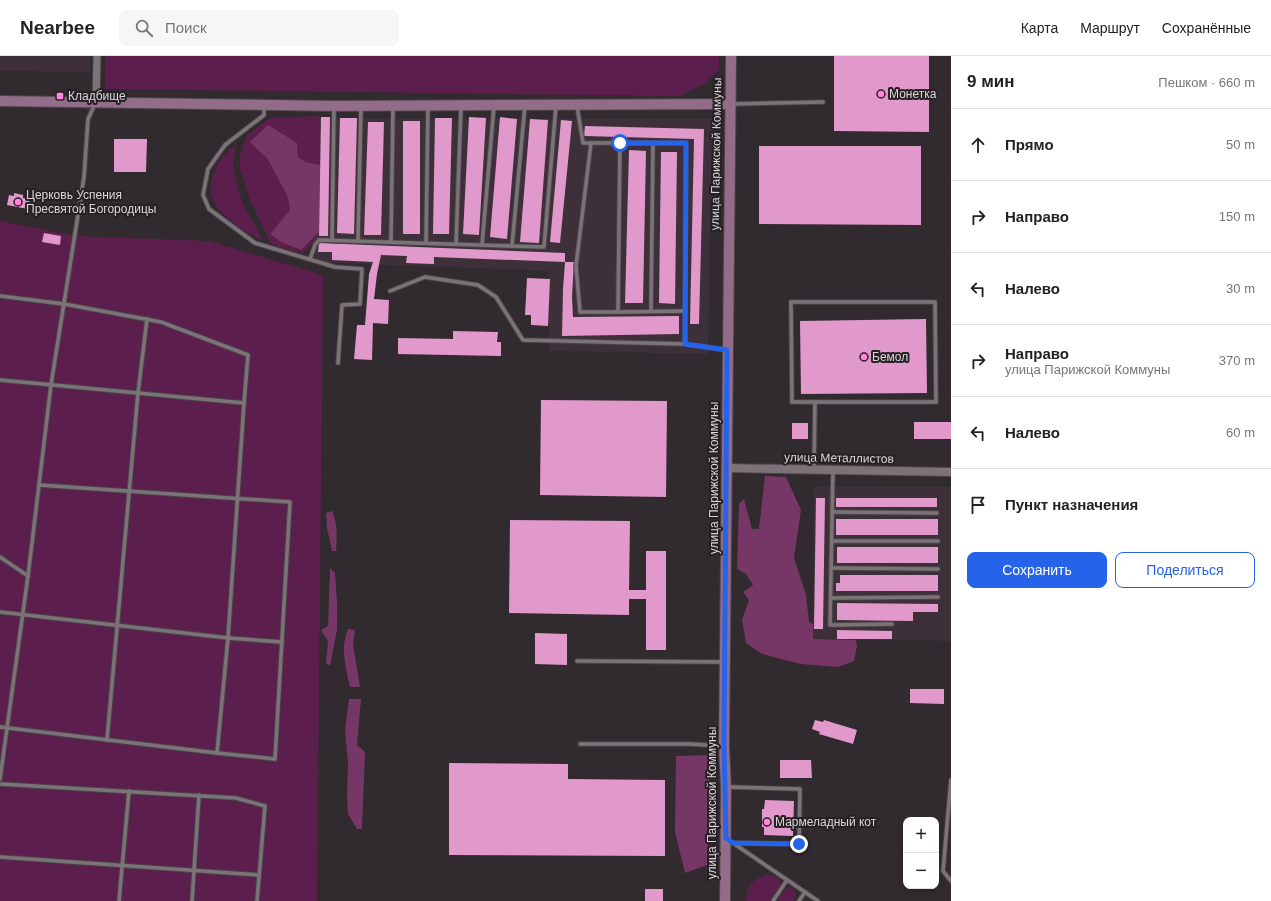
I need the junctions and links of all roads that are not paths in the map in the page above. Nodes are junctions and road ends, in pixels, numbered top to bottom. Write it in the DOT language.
graph roads {
  1 [pos="96,56"];
  2 [pos="730,56"];
  3 [pos="0,101"];
  4 [pos="823,102"];
  5 [pos="96,103"];
  6 [pos="730,104"];
  7 [pos="264,105"];
  8 [pos="428,105"];
  9 [pos="461,105"];
  10 [pos="494,105"];
  11 [pos="525,105"];
  12 [pos="556,105"];
  13 [pos="576,105"];
  14 [pos="334,106"];
  15 [pos="361,106"];
  16 [pos="393,106"];
  17 [pos="591,143"];
  18 [pos="620,143"];
  19 [pos="653,143"];
  20 [pos="332,239"];
  21 [pos="358,240"];
  22 [pos="391,241"];
  23 [pos="426,243"];
  24 [pos="456,244"];
  25 [pos="482,245"];
  26 [pos="512,246"];
  27 [pos="310,259"];
  28 [pos="390,291"];
  29 [pos="0,296"];
  30 [pos="64,304"];
  31 [pos="685,310"];
  32 [pos="651,311"];
  33 [pos="618,312"];
  34 [pos="147,319"];
  35 [pos="685,344"];
  36 [pos="727,350"];
  37 [pos="338,363"];
  38 [pos="0,380"];
  39 [pos="51,385"];
  40 [pos="138,393"];
  41 [pos="815,402"];
  42 [pos="244,403"];
  43 [pos="727,468"];
  44 [pos="814,470"];
  45 [pos="833,470"];
  46 [pos="951,472"];
  47 [pos="39,485"];
  48 [pos="130,491"];
  49 [pos="237,499"];
  50 [pos="832,512"];
  51 [pos="937,513"];
  52 [pos="832,541"];
  53 [pos="938,541"];
  54 [pos="0,557"];
  55 [pos="831,568"];
  56 [pos="938,569"];
  57 [pos="28,576"];
  58 [pos="938,597"];
  59 [pos="831,598"];
  60 [pos="0,612"];
  61 [pos="22,616"];
  62 [pos="892,624"];
  63 [pos="118,626"];
  64 [pos="228,638"];
  65 [pos="282,642"];
  66 [pos="577,661"];
  67 [pos="725,662"];
  68 [pos="0,727"];
  69 [pos="7,728"];
  70 [pos="108,740"];
  71 [pos="580,744"];
  72 [pos="724,746"];
  73 [pos="217,753"];
  74 [pos="0,779"];
  75 [pos="951,780"];
  76 [pos="0,784"];
  77 [pos="726,787"];
  78 [pos="129,791"];
  79 [pos="199,795"];
  80 [pos="729,840"];
  81 [pos="0,857"];
  82 [pos="122,866"];
  83 [pos="194,871"];
  84 [pos="259,875"];
  85 [pos="787,880"];
  86 [pos="951,881"];
  87 [pos="805,892"];
  88 [pos="119,901"];
  89 [pos="192,901"];
  90 [pos="257,901"];
  91 [pos="726,901"];
  92 [pos="773,901"];
  93 [pos="799,901"];
  94 [pos="818,901"];
  1 -- 5 [label="street"];
  2 -- 6 [label="main road, улица Парижской Коммуны"];
  3 -- 5 [label="main road"];
  4 -- 6 [label="lane"];
  5 -- 7 [label="main road"];
  5 -- 30 [label="lane"];
  6 -- 13 [label="main road"];
  6 -- 36 [label="main road, улица Парижской Коммуны"];
  7 -- 14 [label="main road"];
  7 -- 27 [label="lane"];
  8 -- 9 [label="main road"];
  8 -- 16 [label="main road"];
  8 -- 23 [label="lane"];
  9 -- 10 [label="main road"];
  9 -- 24 [label="lane"];
  10 -- 11 [label="main road"];
  10 -- 25 [label="lane"];
  11 -- 12 [label="main road"];
  11 -- 26 [label="lane"];
  12 -- 13 [label="main road"];
  12 -- 26 [label="lane"];
  13 -- 17 [label="lane"];
  14 -- 15 [label="main road"];
  14 -- 20 [label="lane"];
  15 -- 16 [label="main road"];
  15 -- 21 [label="lane"];
  16 -- 22 [label="lane"];
  17 -- 18 [label="lane"];
  17 -- 33 [label="lane"];
  18 -- 19 [label="lane"];
  18 -- 33 [label="lane"];
  19 -- 31 [label="lane"];
  19 -- 32 [label="lane"];
  20 -- 21 [label="lane"];
  20 -- 27 [label="lane"];
  21 -- 22 [label="lane"];
  22 -- 23 [label="lane"];
  23 -- 24 [label="lane"];
  24 -- 25 [label="lane"];
  25 -- 26 [label="lane"];
  27 -- 37 [label="lane"];
  28 -- 35 [label="lane"];
  29 -- 30 [label="lane"];
  30 -- 34 [label="lane"];
  30 -- 39 [label="lane"];
  31 -- 32 [label="lane"];
  31 -- 35 [label="lane"];
  32 -- 33 [label="lane"];
  34 -- 40 [label="lane"];
  34 -- 42 [label="lane"];
  35 -- 36 [label="lane"];
  36 -- 43 [label="main road, улица Парижской Коммуны"];
  38 -- 39 [label="lane"];
  39 -- 40 [label="lane"];
  39 -- 47 [label="lane"];
  40 -- 42 [label="lane"];
  40 -- 48 [label="lane"];
  41 -- 41 [label="lane"];
  41 -- 44 [label="lane"];
  42 -- 49 [label="lane"];
  43 -- 44 [label="street, улица Металлистов"];
  43 -- 67 [label="main road, улица Парижской Коммуны"];
  44 -- 45 [label="street, улица Металлистов"];
  45 -- 46 [label="street, улица Металлистов"];
  45 -- 50 [label="lane"];
  47 -- 48 [label="lane"];
  47 -- 57 [label="lane"];
  48 -- 49 [label="lane"];
  48 -- 63 [label="lane"];
  49 -- 64 [label="lane"];
  49 -- 65 [label="lane"];
  50 -- 51 [label="lane"];
  50 -- 52 [label="lane"];
  52 -- 53 [label="lane"];
  52 -- 55 [label="lane"];
  54 -- 57 [label="lane"];
  55 -- 56 [label="lane"];
  55 -- 59 [label="lane"];
  57 -- 61 [label="lane"];
  58 -- 59 [label="lane"];
  59 -- 62 [label="lane"];
  60 -- 61 [label="lane"];
  61 -- 63 [label="lane"];
  61 -- 69 [label="lane"];
  63 -- 64 [label="lane"];
  63 -- 70 [label="lane"];
  64 -- 65 [label="lane"];
  64 -- 73 [label="lane"];
  65 -- 73 [label="lane"];
  66 -- 67 [label="lane"];
  67 -- 72 [label="main road, улица Парижской Коммуны"];
  68 -- 69 [label="lane"];
  69 -- 70 [label="lane"];
  69 -- 74 [label="lane"];
  70 -- 73 [label="lane"];
  71 -- 72 [label="lane"];
  72 -- 77 [label="main road, улица Парижской Коммуны"];
  75 -- 86 [label="lane"];
  76 -- 78 [label="lane"];
  77 -- 80 [label="main road, улица Парижской Коммуны"];
  77 -- 80 [label="lane"];
  78 -- 79 [label="lane"];
  78 -- 82 [label="lane"];
  79 -- 83 [label="lane"];
  79 -- 84 [label="lane"];
  80 -- 85 [label="lane"];
  80 -- 91 [label="main road, улица Парижской Коммуны"];
  81 -- 82 [label="lane"];
  82 -- 83 [label="lane"];
  82 -- 88 [label="lane"];
  83 -- 84 [label="lane"];
  83 -- 89 [label="lane"];
  84 -- 90 [label="lane"];
  85 -- 87 [label="lane"];
  85 -- 92 [label="lane"];
  87 -- 93 [label="lane"];
  87 -- 94 [label="lane"];
}
